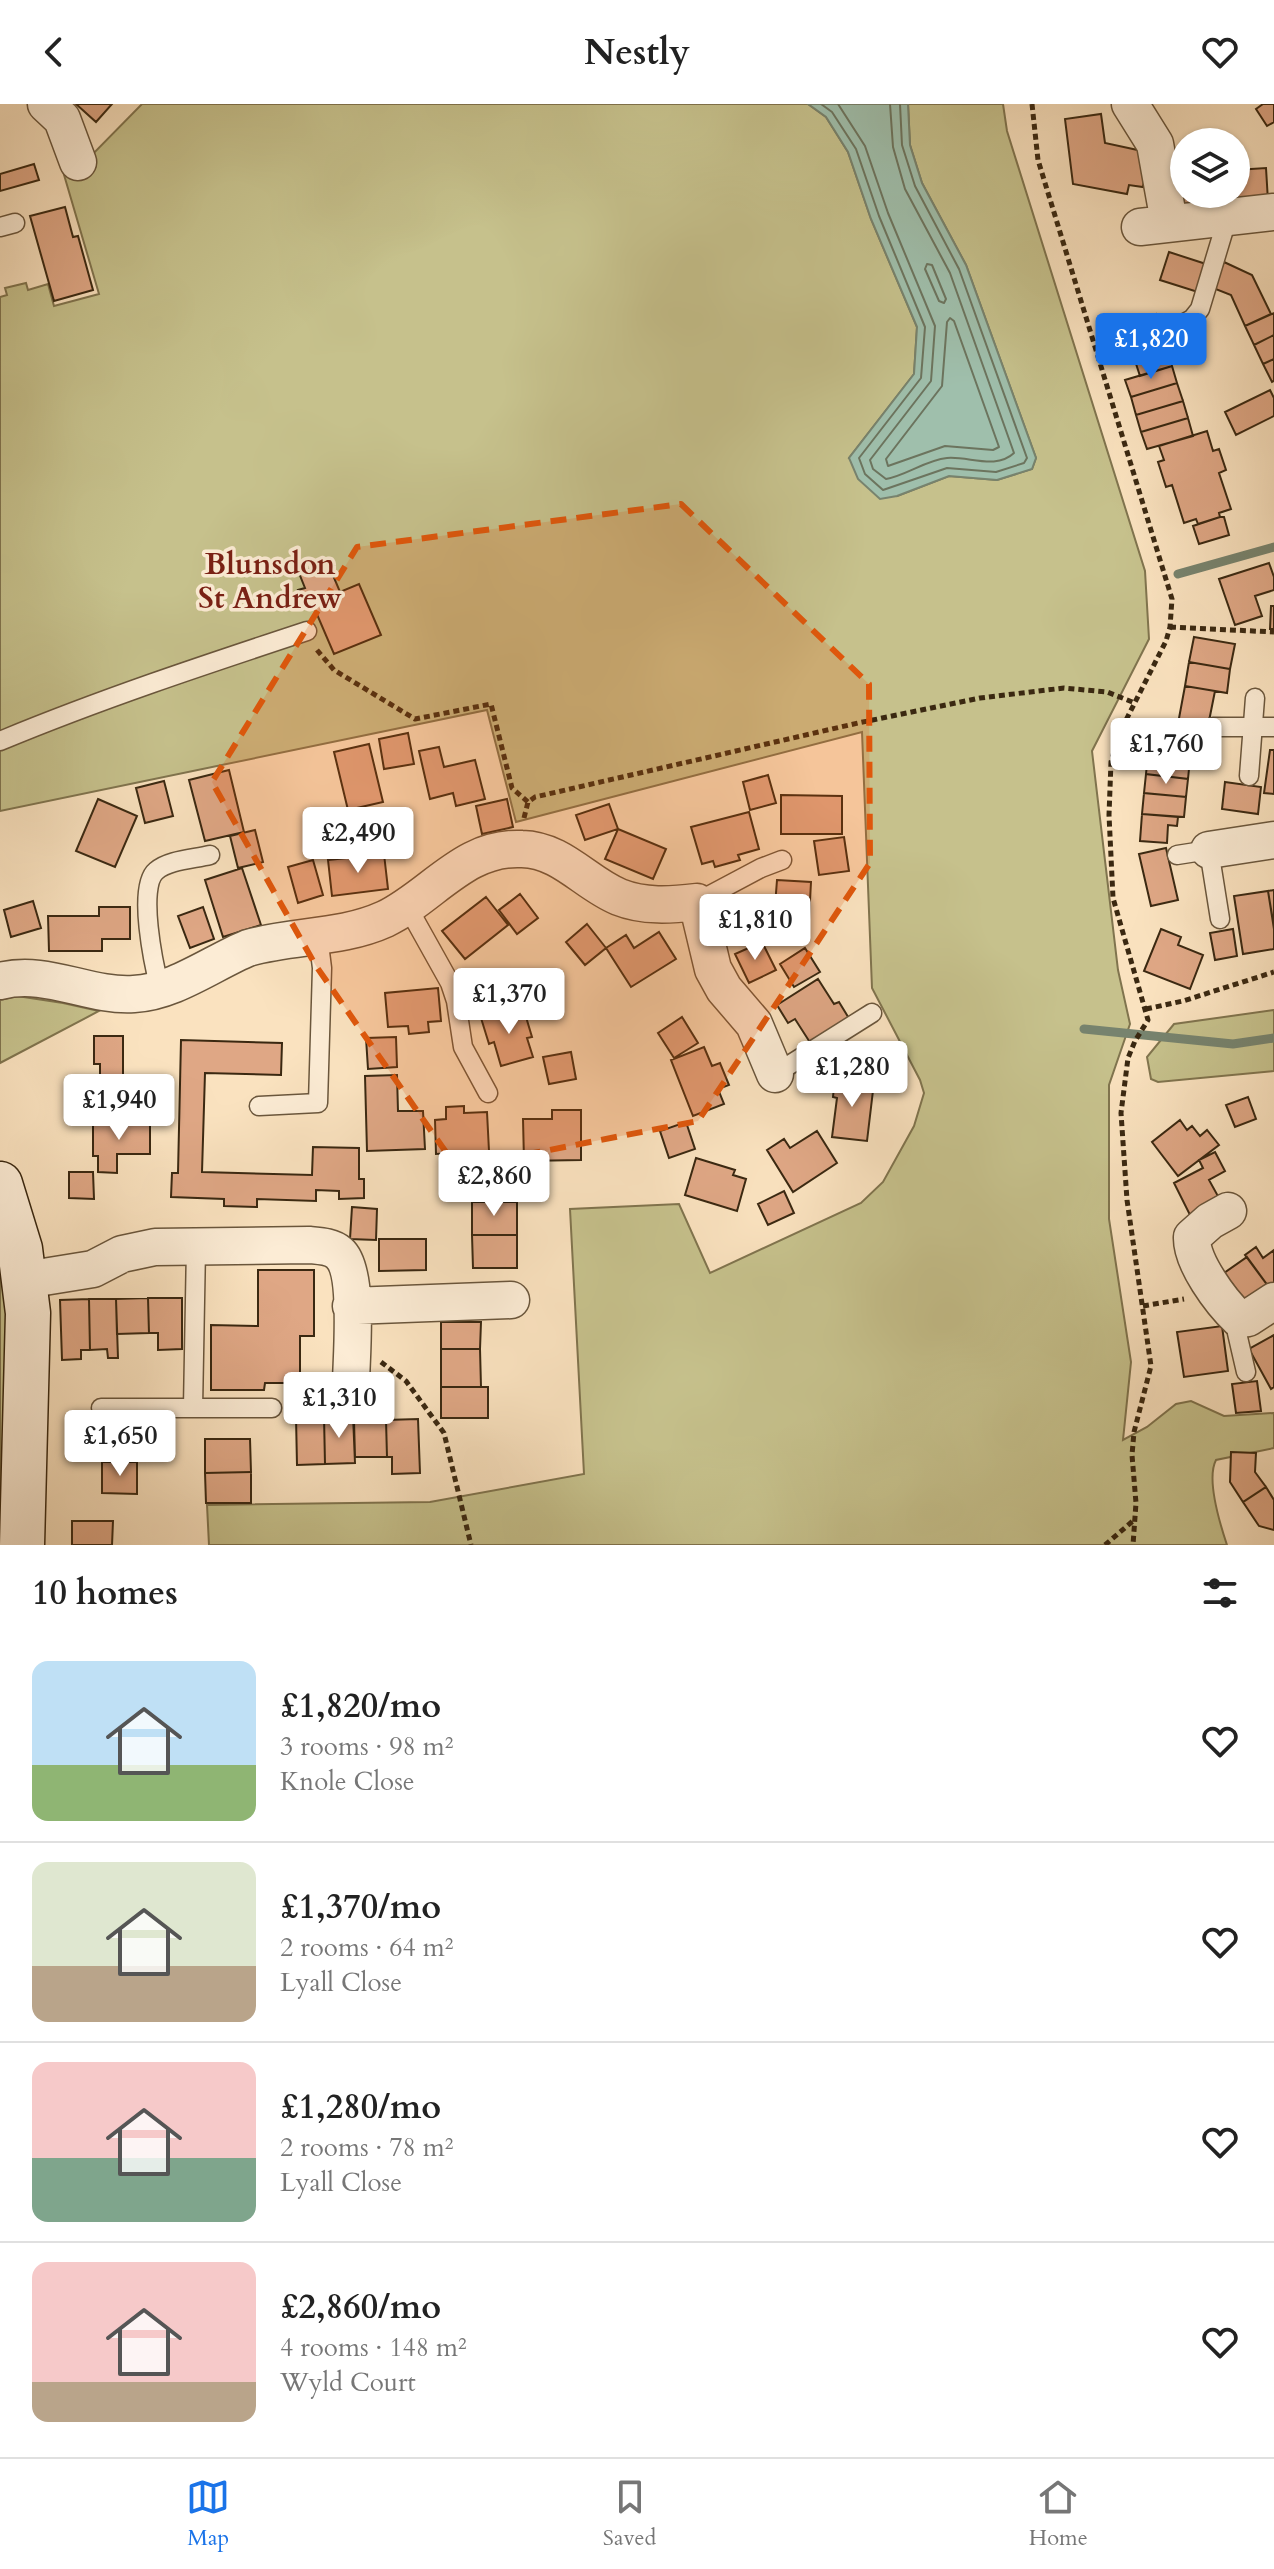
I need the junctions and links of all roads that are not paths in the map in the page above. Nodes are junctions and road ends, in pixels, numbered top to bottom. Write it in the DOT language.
graph roads {
  1 [pos="46,104"];
  2 [pos="1138,107"];
  3 [pos="78,162"];
  4 [pos="1273,215"];
  5 [pos="1228,216"];
  6 [pos="1172,330"];
  7 [pos="307,631"];
  8 [pos="1255,698"];
  9 [pos="1213,727"];
  10 [pos="1274,727"];
  11 [pos="1246,729"];
  12 [pos="0,741"];
  13 [pos="1249,776"];
  14 [pos="1274,840"];
  15 [pos="1193,852"];
  16 [pos="210,855"];
  17 [pos="782,860"];
  18 [pos="697,902"];
  19 [pos="407,906"];
  20 [pos="1220,919"];
  21 [pos="318,936"];
  22 [pos="0,981"];
  23 [pos="160,989"];
  24 [pos="872,1013"];
  25 [pos="775,1074"];
  26 [pos="488,1093"];
  27 [pos="259,1106"];
  28 [pos="0,1184"];
  29 [pos="1228,1211"];
  30 [pos="196,1247"];
  31 [pos="25,1280"];
  32 [pos="511,1300"];
  33 [pos="1274,1301"];
  34 [pos="351,1306"];
  35 [pos="1237,1318"];
  36 [pos="351,1368"];
  37 [pos="1246,1372"];
  38 [pos="101,1408"];
  39 [pos="193,1408"];
  40 [pos="272,1408"];
  41 [pos="22,1545"];
  1 -- 3 [label="street"];
  2 -- 5 [label="street"];
  4 -- 5 [label="street"];
  5 -- 6 [label="lane"];
  7 -- 12 [label="lane"];
  8 -- 11 [label="lane"];
  9 -- 11 [label="lane"];
  10 -- 11 [label="lane"];
  11 -- 13 [label="lane"];
  14 -- 15 [label="street"];
  15 -- 20 [label="lane"];
  16 -- 23 [label="lane"];
  17 -- 18 [label="lane"];
  18 -- 19 [label="street"];
  18 -- 25 [label="street"];
  19 -- 21 [label="street"];
  19 -- 26 [label="lane"];
  21 -- 23 [label="street"];
  21 -- 27 [label="lane"];
  22 -- 23 [label="street"];
  24 -- 25 [label="lane"];
  28 -- 31 [label="street"];
  29 -- 35 [label="street"];
  30 -- 31 [label="street"];
  30 -- 34 [label="street"];
  30 -- 39 [label="lane"];
  31 -- 41 [label="street"];
  32 -- 34 [label="street"];
  33 -- 35 [label="street"];
  34 -- 36 [label="street"];
  35 -- 37 [label="lane"];
  38 -- 39 [label="lane"];
  39 -- 40 [label="lane"];
}
